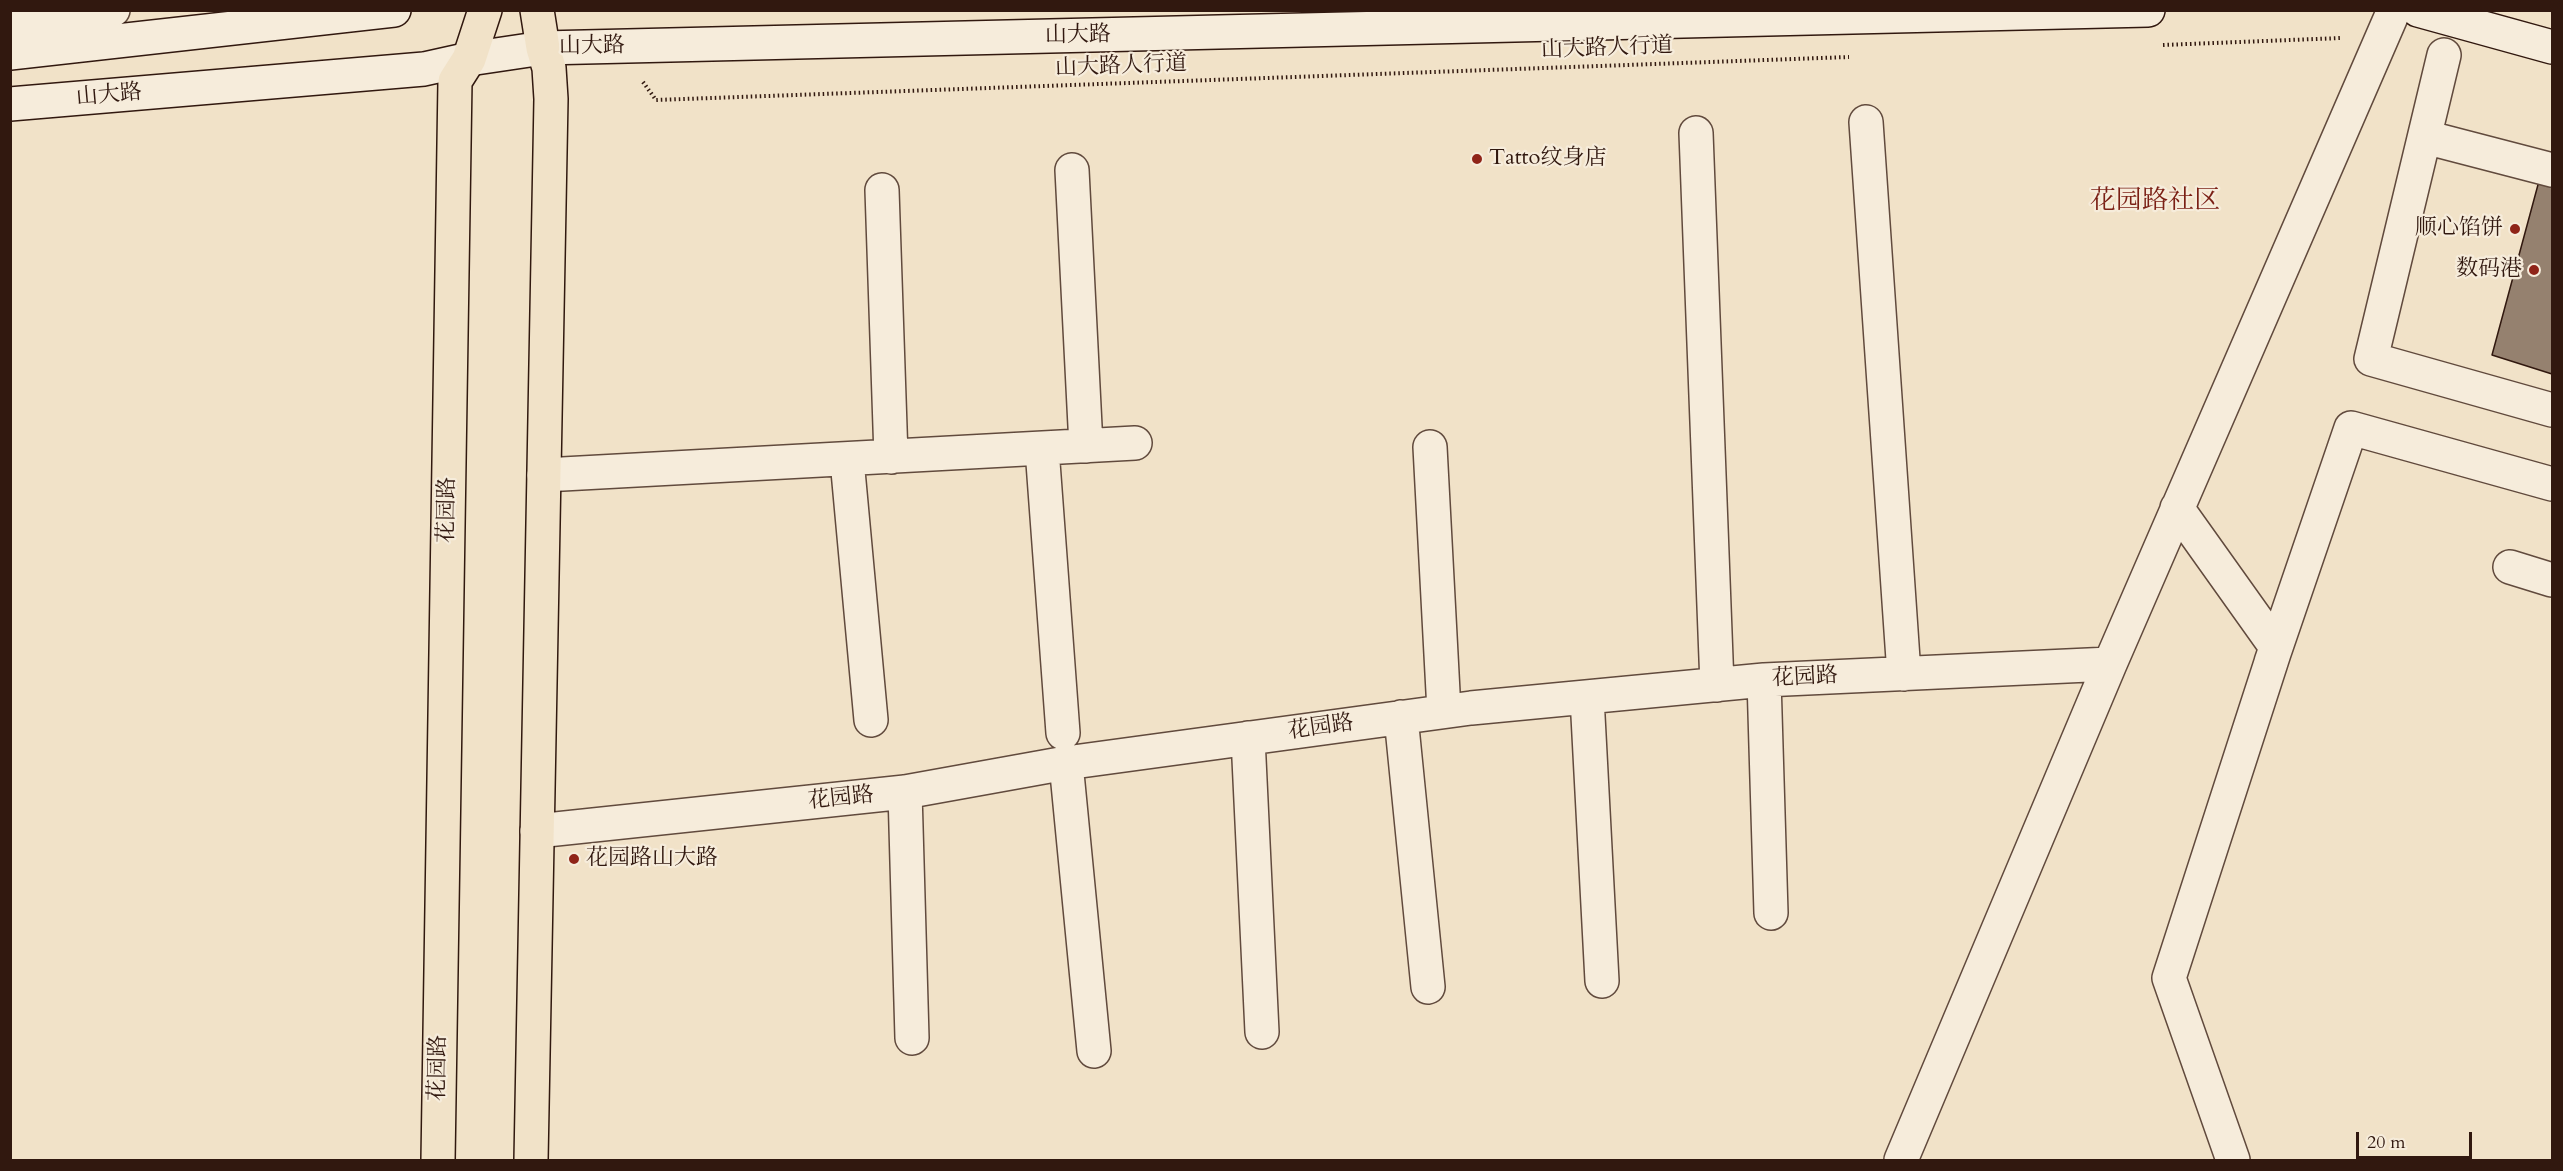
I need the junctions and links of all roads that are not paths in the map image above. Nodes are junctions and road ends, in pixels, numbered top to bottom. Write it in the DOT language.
graph roads {
  1 [pos="113,10"];
  2 [pos="394,10"];
  3 [pos="485,10"];
  4 [pos="537,10"];
  5 [pos="2148,10"];
  6 [pos="2418,10"];
  7 [pos="10,24"];
  8 [pos="2388,24"];
  9 [pos="2553,47"];
  10 [pos="543,48"];
  11 [pos="10,53"];
  12 [pos="2444,55"];
  13 [pos="469,59"];
  14 [pos="10,104"];
  15 [pos="1866,122"];
  16 [pos="1696,133"];
  17 [pos="2424,137"];
  18 [pos="1072,170"];
  19 [pos="2553,170"];
  20 [pos="882,190"];
  21 [pos="2553,410"];
  22 [pos="1135,443"];
  23 [pos="1086,446"];
  24 [pos="1430,447"];
  25 [pos="1042,448"];
  26 [pos="891,456"];
  27 [pos="847,460"];
  28 [pos="544,475"];
  29 [pos="2553,484"];
  30 [pos="2177,508"];
  31 [pos="2510,567"];
  32 [pos="2553,580"];
  33 [pos="2276,647"];
  34 [pos="2110,664"];
  35 [pos="1904,674"];
  36 [pos="1764,680"];
  37 [pos="1717,685"];
  38 [pos="1587,697"];
  39 [pos="1444,711"];
  40 [pos="1401,717"];
  41 [pos="872,720"];
  42 [pos="1248,738"];
  43 [pos="1065,748"];
  44 [pos="905,792"];
  45 [pos="537,831"];
  46 [pos="1771,913"];
  47 [pos="1602,981"];
  48 [pos="1428,987"];
  49 [pos="1262,1032"];
  50 [pos="912,1038"];
  51 [pos="1094,1052"];
  52 [pos="438,1161"];
  53 [pos="531,1161"];
  54 [pos="1901,1161"];
  55 [pos="2233,1161"];
  1 -- 7 [label="street"];
  2 -- 11 [label="street"];
  3 -- 13 [label="main road, 花园路"];
  4 -- 10 [label="main road"];
  5 -- 10 [label="street, 山大路"];
  6 -- 9 [label="street"];
  8 -- 30 [label="street"];
  10 -- 13 [label="street, 山大路"];
  10 -- 28 [label="main road"];
  12 -- 17 [label="street"];
  13 -- 14 [label="street, 山大路"];
  13 -- 52 [label="main road, 花园路"];
  15 -- 35 [label="street"];
  16 -- 37 [label="street"];
  17 -- 19 [label="street"];
  17 -- 21 [label="street"];
  18 -- 23 [label="street"];
  20 -- 26 [label="street"];
  22 -- 23 [label="street"];
  23 -- 25 [label="street"];
  24 -- 39 [label="street"];
  25 -- 26 [label="street"];
  25 -- 43 [label="street"];
  26 -- 27 [label="street"];
  27 -- 28 [label="street"];
  27 -- 41 [label="street"];
  28 -- 45 [label="main road"];
  29 -- 33 [label="street"];
  30 -- 33 [label="street"];
  30 -- 34 [label="street"];
  31 -- 32 [label="street"];
  33 -- 55 [label="street"];
  34 -- 35 [label="street, 花园路"];
  34 -- 54 [label="street"];
  35 -- 36 [label="street, 花园路"];
  36 -- 37 [label="street, 花园路"];
  36 -- 46 [label="street"];
  37 -- 38 [label="street, 花园路"];
  38 -- 39 [label="street, 花园路"];
  38 -- 47 [label="street"];
  39 -- 40 [label="street, 花园路"];
  40 -- 42 [label="street, 花园路"];
  40 -- 48 [label="street"];
  42 -- 43 [label="street, 花园路"];
  42 -- 49 [label="street"];
  43 -- 44 [label="street, 花园路"];
  43 -- 51 [label="street"];
  44 -- 45 [label="street, 花园路"];
  44 -- 50 [label="street"];
  45 -- 53 [label="main road"];
}
